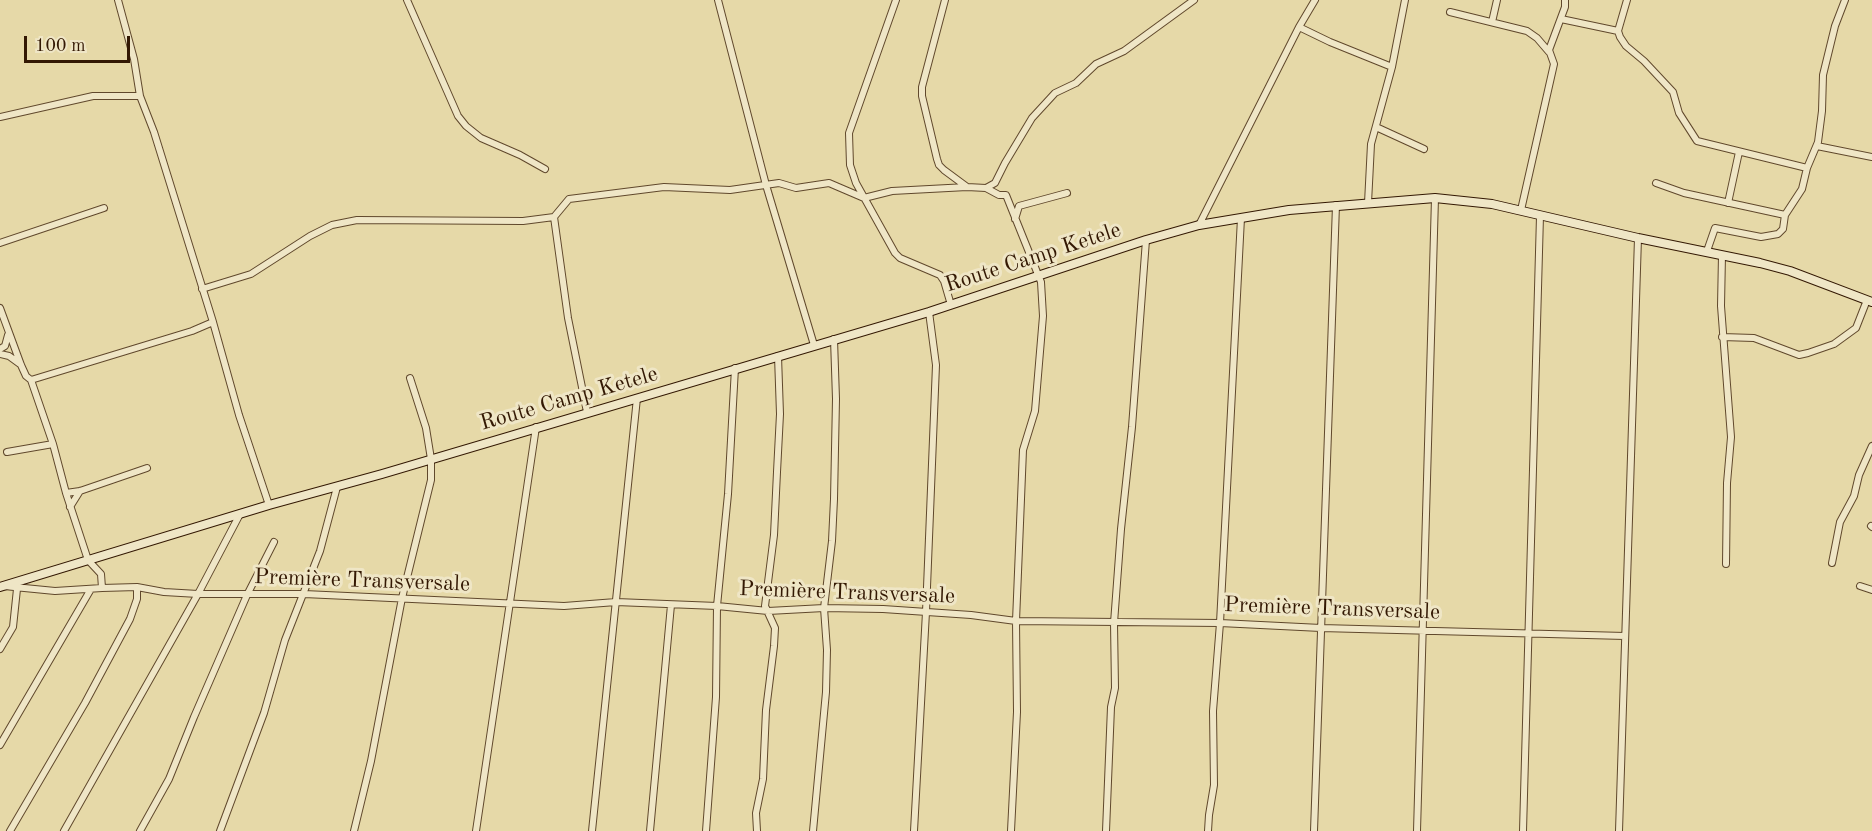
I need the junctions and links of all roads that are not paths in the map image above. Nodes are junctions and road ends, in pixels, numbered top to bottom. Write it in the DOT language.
graph roads {
  1 [pos="407,0"];
  2 [pos="718,0"];
  3 [pos="896,0"];
  4 [pos="945,0"];
  5 [pos="1194,0"];
  6 [pos="1315,0"];
  7 [pos="1405,0"];
  8 [pos="1497,0"];
  9 [pos="1565,0"];
  10 [pos="1627,0"];
  11 [pos="1845,0"];
  12 [pos="120,2"];
  13 [pos="1450,12"];
  14 [pos="1561,19"];
  15 [pos="1492,22"];
  16 [pos="1299,27"];
  17 [pos="1618,31"];
  18 [pos="1549,53"];
  19 [pos="1392,67"];
  20 [pos="140,96"];
  21 [pos="0,117"];
  22 [pos="1376,127"];
  23 [pos="1817,146"];
  24 [pos="1425,149"];
  25 [pos="1739,152"];
  26 [pos="1872,157"];
  27 [pos="1807,168"];
  28 [pos="545,169"];
  29 [pos="1656,183"];
  30 [pos="766,185"];
  31 [pos="967,187"];
  32 [pos="986,188"];
  33 [pos="1068,193"];
  34 [pos="864,198"];
  35 [pos="1435,198"];
  36 [pos="1728,202"];
  37 [pos="1368,203"];
  38 [pos="1336,205"];
  39 [pos="104,208"];
  40 [pos="1521,210"];
  41 [pos="1785,215"];
  42 [pos="1540,216"];
  43 [pos="554,217"];
  44 [pos="1241,218"];
  45 [pos="1014,219"];
  46 [pos="1199,225"];
  47 [pos="1638,238"];
  48 [pos="1146,240"];
  49 [pos="0,243"];
  50 [pos="1707,251"];
  51 [pos="1722,255"];
  52 [pos="1039,275"];
  53 [pos="202,290"];
  54 [pos="1869,301"];
  55 [pos="951,305"];
  56 [pos="0,308"];
  57 [pos="929,312"];
  58 [pos="213,322"];
  59 [pos="9,334"];
  60 [pos="1722,337"];
  61 [pos="834,339"];
  62 [pos="814,345"];
  63 [pos="0,349"];
  64 [pos="0,354"];
  65 [pos="778,356"];
  66 [pos="21,364"];
  67 [pos="735,368"];
  68 [pos="410,378"];
  69 [pos="31,380"];
  70 [pos="637,398"];
  71 [pos="587,412"];
  72 [pos="536,427"];
  73 [pos="53,444"];
  74 [pos="1872,446"];
  75 [pos="7,452"];
  76 [pos="431,459"];
  77 [pos="147,468"];
  78 [pos="337,487"];
  79 [pos="80,491"];
  80 [pos="66,493"];
  81 [pos="268,505"];
  82 [pos="70,507"];
  83 [pos="240,514"];
  84 [pos="274,542"];
  85 [pos="88,560"];
  86 [pos="1832,563"];
  87 [pos="1726,564"];
  88 [pos="1860,586"];
  89 [pos="2,587"];
  90 [pos="137,587"];
  91 [pos="102,588"];
  92 [pos="17,589"];
  93 [pos="91,590"];
  94 [pos="1872,590"];
  95 [pos="198,594"];
  96 [pos="304,594"];
  97 [pos="247,595"];
  98 [pos="402,598"];
  99 [pos="616,602"];
  100 [pos="512,603"];
  101 [pos="671,605"];
  102 [pos="717,606"];
  103 [pos="824,608"];
  104 [pos="768,611"];
  105 [pos="926,612"];
  106 [pos="1016,621"];
  107 [pos="1220,622"];
  108 [pos="1114,623"];
  109 [pos="1321,628"];
  110 [pos="1423,630"];
  111 [pos="1528,634"];
  112 [pos="1625,636"];
  113 [pos="0,649"];
  114 [pos="0,745"];
  115 [pos="10,831"];
  116 [pos="64,831"];
  117 [pos="140,831"];
  118 [pos="220,831"];
  119 [pos="354,831"];
  120 [pos="476,831"];
  121 [pos="592,831"];
  122 [pos="651,831"];
  123 [pos="706,831"];
  124 [pos="757,831"];
  125 [pos="813,831"];
  126 [pos="914,831"];
  127 [pos="1011,831"];
  128 [pos="1106,831"];
  129 [pos="1208,831"];
  130 [pos="1314,831"];
  131 [pos="1417,831"];
  132 [pos="1523,831"];
  133 [pos="1619,831"];
  1 -- 28 [label="street"];
  2 -- 30 [label="street"];
  3 -- 34 [label="street"];
  4 -- 31 [label="street"];
  5 -- 32 [label="street"];
  6 -- 16 [label="street"];
  7 -- 19 [label="street"];
  8 -- 15 [label="street"];
  9 -- 14 [label="street"];
  10 -- 17 [label="street"];
  11 -- 23 [label="street"];
  12 -- 20 [label="street"];
  13 -- 15 [label="street"];
  14 -- 17 [label="street"];
  14 -- 18 [label="street"];
  15 -- 18 [label="street"];
  16 -- 19 [label="street"];
  16 -- 46 [label="street"];
  17 -- 25 [label="street"];
  18 -- 40 [label="street"];
  19 -- 22 [label="street"];
  20 -- 21 [label="street"];
  20 -- 53 [label="street"];
  22 -- 24 [label="street"];
  22 -- 37 [label="street"];
  23 -- 26 [label="street"];
  23 -- 27 [label="street"];
  25 -- 27 [label="street"];
  25 -- 36 [label="street"];
  27 -- 41 [label="street"];
  29 -- 36 [label="street"];
  30 -- 34 [label="street"];
  30 -- 43 [label="street"];
  30 -- 62 [label="street"];
  31 -- 32 [label="street"];
  31 -- 34 [label="street"];
  32 -- 45 [label="street"];
  33 -- 45 [label="street"];
  34 -- 55 [label="street"];
  35 -- 37 [label="street, Route Camp Ketele"];
  35 -- 40 [label="street, Route Camp Ketele"];
  35 -- 110 [label="street"];
  36 -- 41 [label="street"];
  37 -- 38 [label="street, Route Camp Ketele"];
  38 -- 44 [label="street, Route Camp Ketele"];
  38 -- 109 [label="street"];
  39 -- 49 [label="street"];
  40 -- 42 [label="street, Route Camp Ketele"];
  41 -- 50 [label="street"];
  42 -- 47 [label="street, Route Camp Ketele"];
  42 -- 111 [label="street"];
  43 -- 53 [label="street"];
  43 -- 71 [label="street"];
  44 -- 46 [label="street, Route Camp Ketele"];
  44 -- 107 [label="street"];
  45 -- 52 [label="street"];
  46 -- 48 [label="street, Route Camp Ketele"];
  47 -- 50 [label="street, Route Camp Ketele"];
  47 -- 112 [label="street"];
  48 -- 52 [label="street, Route Camp Ketele"];
  48 -- 108 [label="street"];
  50 -- 51 [label="street, Route Camp Ketele"];
  51 -- 54 [label="street, Route Camp Ketele"];
  51 -- 60 [label="street"];
  52 -- 55 [label="street, Route Camp Ketele"];
  52 -- 106 [label="street"];
  53 -- 58 [label="street"];
  54 -- 60 [label="street"];
  55 -- 57 [label="street, Route Camp Ketele"];
  56 -- 59 [label="street"];
  57 -- 61 [label="street, Route Camp Ketele"];
  57 -- 105 [label="street"];
  58 -- 69 [label="street"];
  58 -- 81 [label="street"];
  59 -- 63 [label="street"];
  59 -- 66 [label="street"];
  60 -- 87 [label="street"];
  61 -- 62 [label="street, Route Camp Ketele"];
  61 -- 103 [label="street"];
  62 -- 65 [label="street, Route Camp Ketele"];
  64 -- 66 [label="street"];
  65 -- 67 [label="street, Route Camp Ketele"];
  65 -- 104 [label="street"];
  66 -- 69 [label="street"];
  67 -- 70 [label="street, Route Camp Ketele"];
  67 -- 102 [label="street"];
  68 -- 76 [label="street"];
  69 -- 73 [label="street"];
  70 -- 71 [label="street, Route Camp Ketele"];
  70 -- 99 [label="street"];
  71 -- 72 [label="street, Route Camp Ketele"];
  72 -- 76 [label="street, Route Camp Ketele"];
  72 -- 100 [label="street"];
  73 -- 75 [label="street"];
  73 -- 80 [label="street"];
  74 -- 86 [label="street"];
  76 -- 78 [label="street, Route Camp Ketele"];
  76 -- 98 [label="street"];
  77 -- 79 [label="street"];
  78 -- 81 [label="street, Route Camp Ketele"];
  78 -- 96 [label="street"];
  79 -- 80 [label="street"];
  79 -- 82 [label="street"];
  80 -- 82 [label="street"];
  81 -- 83 [label="street, Route Camp Ketele"];
  82 -- 85 [label="street"];
  83 -- 85 [label="street, Route Camp Ketele"];
  83 -- 95 [label="street"];
  84 -- 97 [label="street"];
  85 -- 89 [label="street, Route Camp Ketele"];
  85 -- 91 [label="street"];
  88 -- 94 [label="street"];
  89 -- 92 [label="street, Première Transversale"];
  90 -- 91 [label="street, Première Transversale"];
  90 -- 95 [label="street, Première Transversale"];
  90 -- 115 [label="street"];
  91 -- 93 [label="street, Première Transversale"];
  92 -- 93 [label="street, Première Transversale"];
  92 -- 113 [label="street"];
  93 -- 114 [label="street"];
  95 -- 97 [label="street, Première Transversale"];
  95 -- 116 [label="street"];
  96 -- 97 [label="street, Première Transversale"];
  96 -- 98 [label="street, Première Transversale"];
  96 -- 118 [label="street"];
  97 -- 117 [label="street"];
  98 -- 100 [label="street, Première Transversale"];
  98 -- 119 [label="street"];
  99 -- 100 [label="street, Première Transversale"];
  99 -- 101 [label="street, Première Transversale"];
  99 -- 121 [label="street"];
  100 -- 120 [label="street"];
  101 -- 102 [label="street, Première Transversale"];
  101 -- 122 [label="street"];
  102 -- 104 [label="street, Première Transversale"];
  102 -- 123 [label="street"];
  103 -- 104 [label="street, Première Transversale"];
  103 -- 105 [label="street, Première Transversale"];
  103 -- 125 [label="street"];
  104 -- 124 [label="street"];
  105 -- 106 [label="street, Première Transversale"];
  105 -- 126 [label="street"];
  106 -- 108 [label="street, Première Transversale"];
  106 -- 127 [label="street"];
  107 -- 108 [label="street, Première Transversale"];
  107 -- 109 [label="street, Première Transversale"];
  107 -- 129 [label="street"];
  108 -- 128 [label="street"];
  109 -- 110 [label="street, Première Transversale"];
  109 -- 130 [label="street"];
  110 -- 111 [label="street, Première Transversale"];
  110 -- 131 [label="street"];
  111 -- 112 [label="street, Première Transversale"];
  111 -- 132 [label="street"];
  112 -- 133 [label="street"];
}
